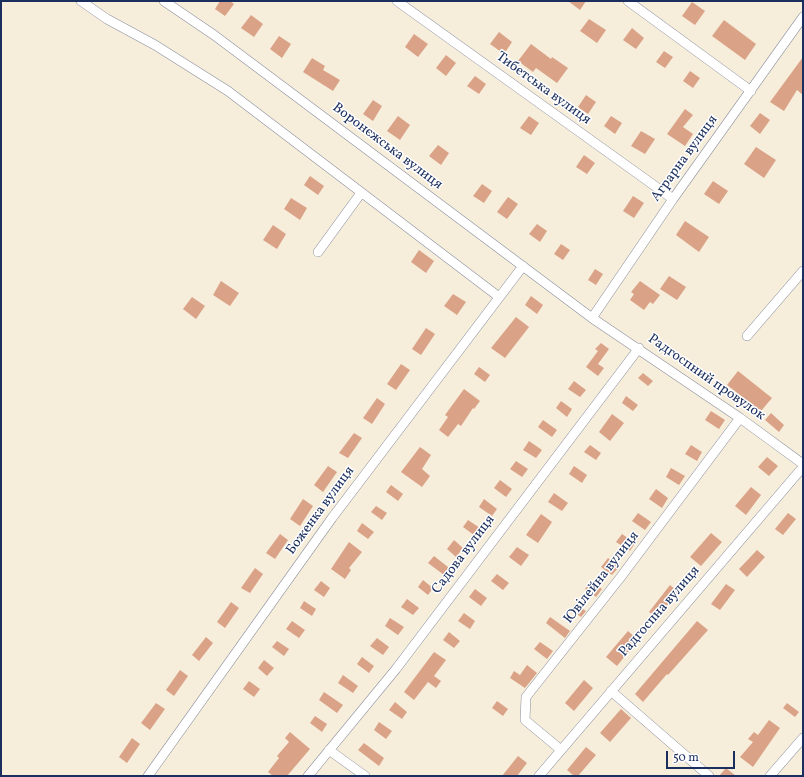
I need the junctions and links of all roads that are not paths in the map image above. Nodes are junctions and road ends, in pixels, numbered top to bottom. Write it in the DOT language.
graph roads {
  1 [pos="81,1"];
  2 [pos="164,1"];
  3 [pos="396,1"];
  4 [pos="628,1"];
  5 [pos="803,18"];
  6 [pos="751,91"];
  7 [pos="361,193"];
  8 [pos="673,199"];
  9 [pos="318,252"];
  10 [pos="523,266"];
  11 [pos="803,271"];
  12 [pos="499,297"];
  13 [pos="592,318"];
  14 [pos="747,336"];
  15 [pos="639,348"];
  16 [pos="740,418"];
  17 [pos="803,465"];
  18 [pos="611,692"];
  19 [pos="803,738"];
  20 [pos="329,750"];
  21 [pos="561,750"];
  22 [pos="148,776"];
  23 [pos="308,776"];
  24 [pos="365,776"];
  25 [pos="539,776"];
  26 [pos="709,776"];
  27 [pos="770,776"];
  1 -- 7 [label="street"];
  2 -- 10 [label="street, Воронєжська вулиця"];
  3 -- 8 [label="street, Тибетська вулиця"];
  4 -- 6 [label="street"];
  5 -- 6 [label="street, Аграрна вулиця"];
  6 -- 8 [label="street, Аграрна вулиця"];
  7 -- 9 [label="street"];
  7 -- 12 [label="street"];
  8 -- 13 [label="street, Аграрна вулиця"];
  10 -- 12 [label="street, Боженка вулиця"];
  10 -- 13 [label="street, Воронєжська вулиця"];
  11 -- 14 [label="street"];
  12 -- 22 [label="street, Боженка вулиця"];
  13 -- 15 [label="street, Радгоспний провулок"];
  15 -- 16 [label="street, Радгоспний провулок"];
  15 -- 20 [label="street, Садова вулиця"];
  16 -- 17 [label="street, Радгоспний провулок"];
  16 -- 21 [label="street, Ювілейна вулиця"];
  17 -- 18 [label="street, Радгоспна вулиця"];
  18 -- 21 [label="street, Радгоспна вулиця"];
  18 -- 26 [label="street"];
  19 -- 27 [label="street"];
  20 -- 23 [label="street, Садова вулиця"];
  20 -- 24 [label="street"];
  21 -- 25 [label="street, Радгоспна вулиця"];
}
